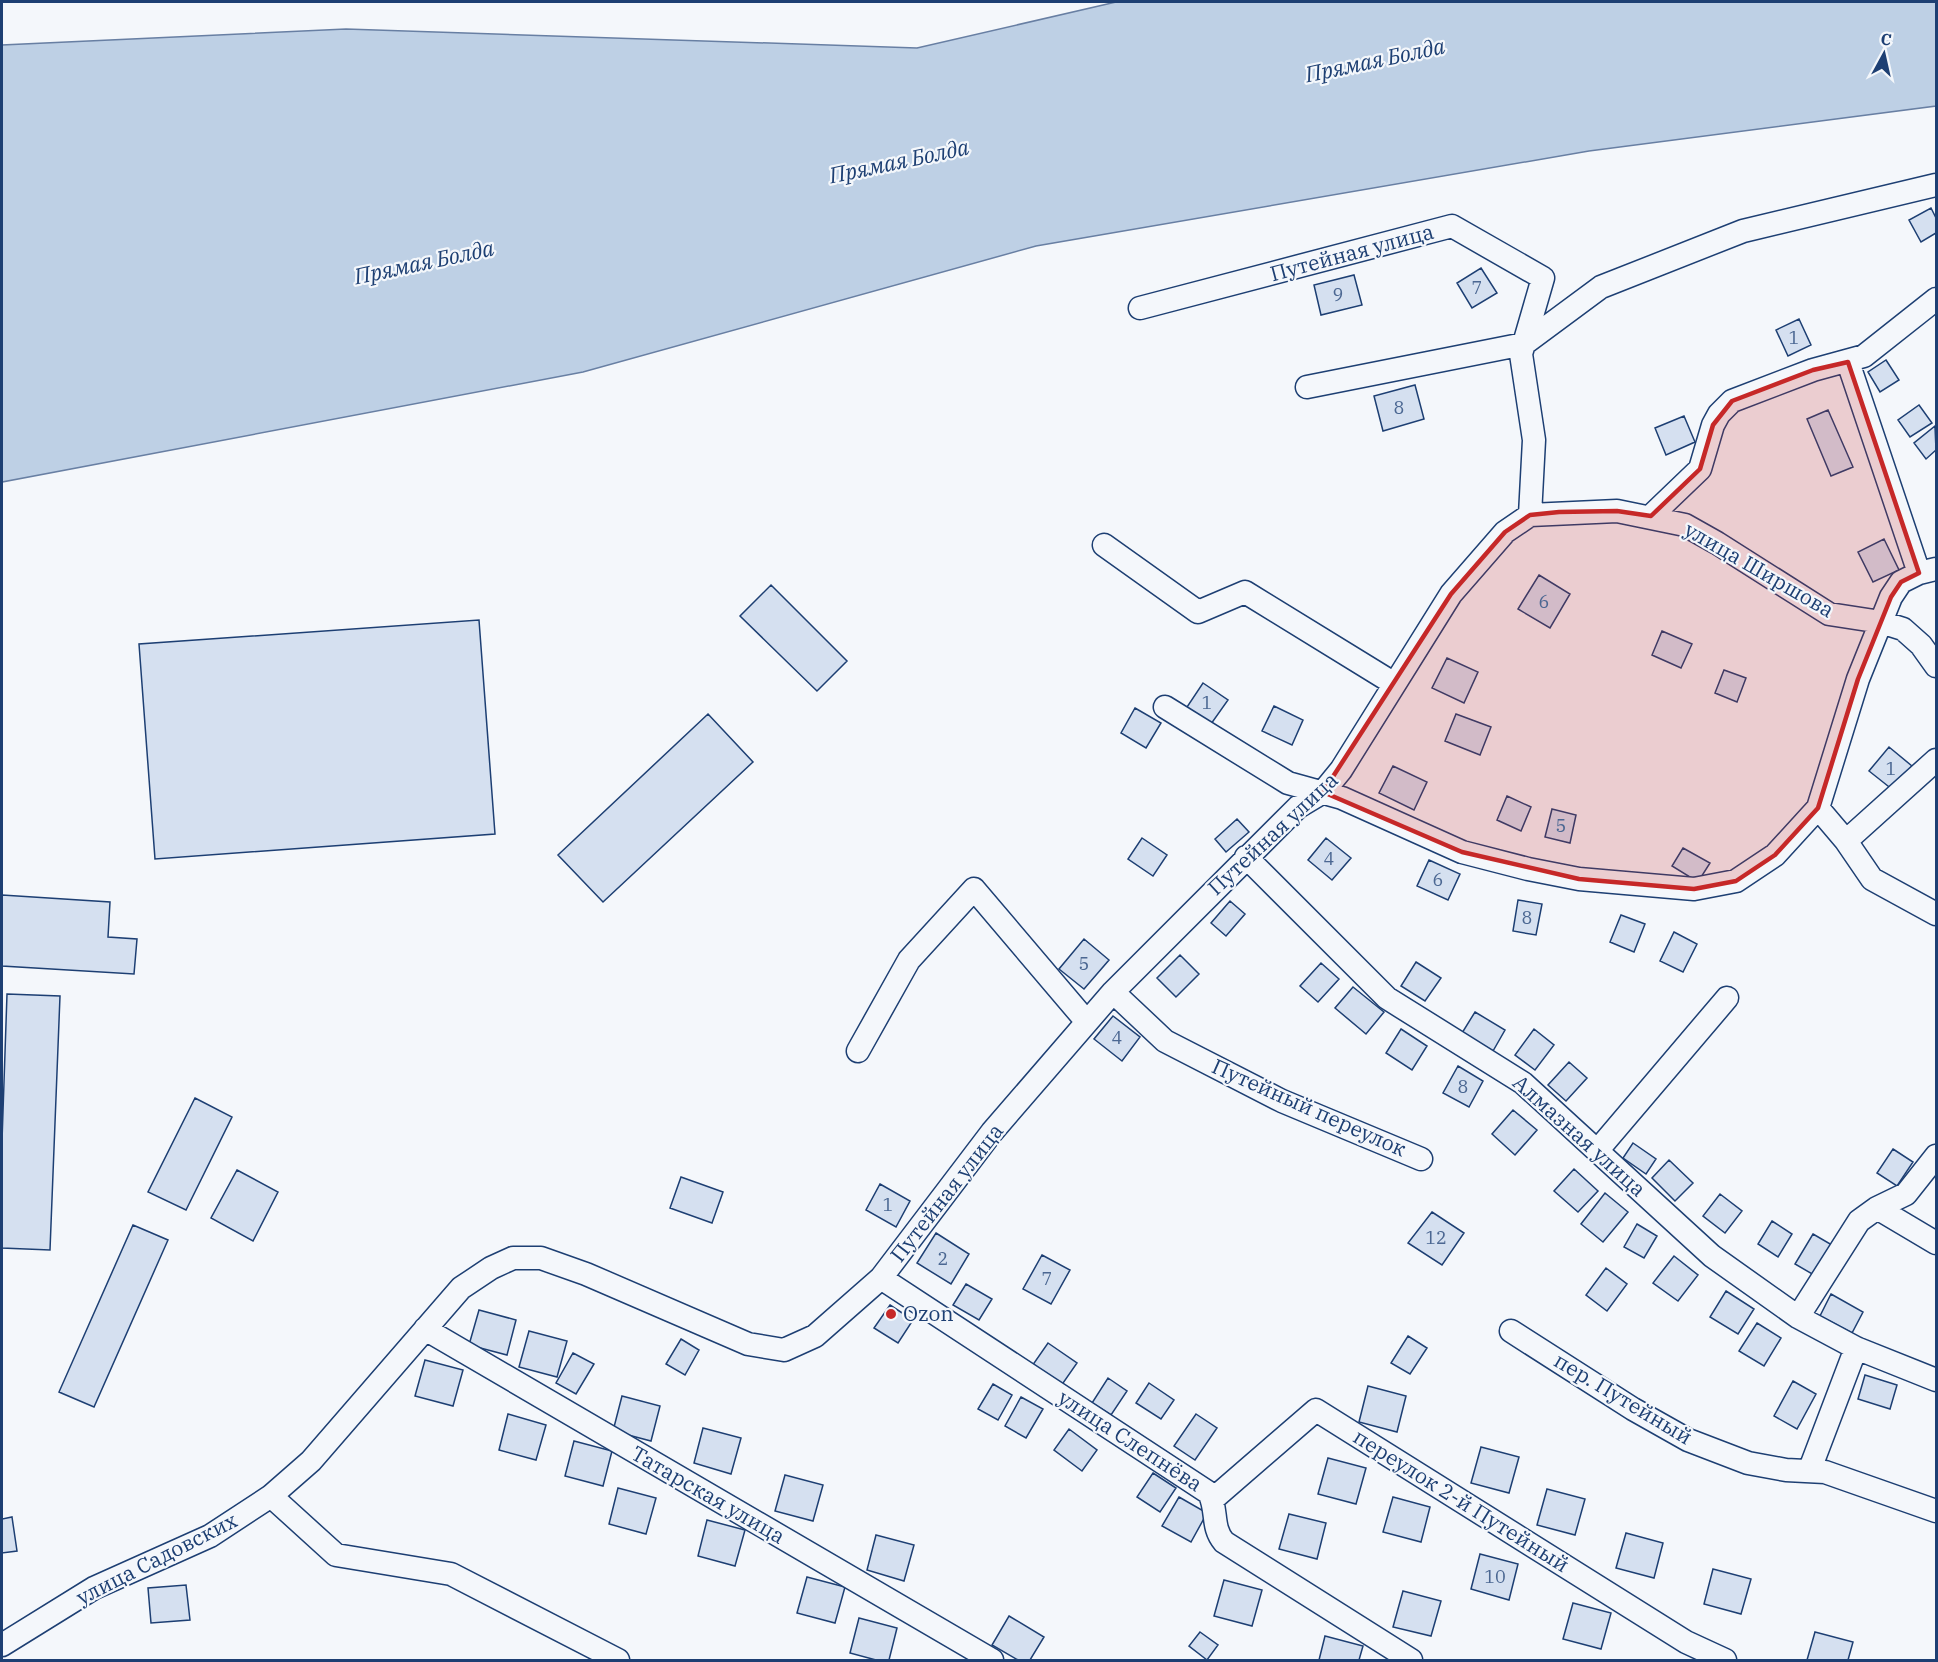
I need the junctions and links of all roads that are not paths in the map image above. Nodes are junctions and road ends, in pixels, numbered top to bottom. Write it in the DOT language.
graph roads {
  1 [pos="1936,185"];
  2 [pos="1936,299"];
  3 [pos="1140,308"];
  4 [pos="1524,344"];
  5 [pos="1848,363"];
  6 [pos="1306,387"];
  7 [pos="1530,515"];
  8 [pos="1651,516"];
  9 [pos="1104,545"];
  10 [pos="1928,571"];
  11 [pos="1881,622"];
  12 [pos="1936,666"];
  13 [pos="1393,683"];
  14 [pos="1165,707"];
  15 [pos="1936,760"];
  16 [pos="1323,792"];
  17 [pos="1818,808"];
  18 [pos="1846,841"];
  19 [pos="1246,857"];
  20 [pos="1936,914"];
  21 [pos="1113,992"];
  22 [pos="1727,998"];
  23 [pos="1087,1022"];
  24 [pos="858,1051"];
  25 [pos="1597,1150"];
  26 [pos="1936,1156"];
  27 [pos="1421,1159"];
  28 [pos="1877,1208"];
  29 [pos="1936,1243"];
  30 [pos="881,1278"];
  31 [pos="1798,1317"];
  32 [pos="425,1329"];
  33 [pos="1511,1331"];
  34 [pos="1856,1348"];
  35 [pos="1936,1380"];
  36 [pos="1810,1469"];
  37 [pos="271,1496"];
  38 [pos="1212,1500"];
  39 [pos="1936,1511"];
  40 [pos="2,1647"];
  41 [pos="9,1660"];
  42 [pos="618,1660"];
  43 [pos="992,1660"];
  44 [pos="1411,1660"];
  45 [pos="1725,1660"];
  1 -- 4 [label="street"];
  2 -- 5 [label="street"];
  3 -- 4 [label="street, Путейная улица"];
  4 -- 6 [label="street"];
  4 -- 7 [label="street, Путейная улица"];
  5 -- 8 [label="street"];
  5 -- 10 [label="street"];
  7 -- 8 [label="street, улица Ширшова"];
  7 -- 13 [label="street, Путейная улица"];
  8 -- 11 [label="street, улица Ширшова"];
  9 -- 13 [label="street"];
  10 -- 11 [label="street"];
  11 -- 12 [label="street, улица Ширшова"];
  11 -- 17 [label="street"];
  13 -- 16 [label="street, Путейная улица"];
  14 -- 16 [label="street"];
  15 -- 18 [label="street"];
  16 -- 17 [label="street"];
  16 -- 19 [label="street, Путейная улица"];
  17 -- 18 [label="street"];
  18 -- 20 [label="street"];
  19 -- 21 [label="street, Путейная улица"];
  19 -- 25 [label="street, Алмазная улица"];
  21 -- 23 [label="street, Путейная улица"];
  21 -- 27 [label="street, Путейный переулок"];
  22 -- 25 [label="street"];
  23 -- 24 [label="street"];
  23 -- 30 [label="street, Путейная улица"];
  25 -- 31 [label="street, Алмазная улица"];
  26 -- 28 [label="street"];
  28 -- 29 [label="street"];
  28 -- 31 [label="street"];
  30 -- 32 [label="street, Путейная улица"];
  30 -- 38 [label="street, улица Слепнёва"];
  31 -- 34 [label="street, Алмазная улица"];
  32 -- 37 [label="street, улица Садовских"];
  32 -- 43 [label="street, Татарская улица"];
  33 -- 36 [label="street, пер. Путейный"];
  34 -- 35 [label="street, Алмазная улица"];
  34 -- 36 [label="street"];
  36 -- 39 [label="street, пер. Путейный"];
  37 -- 40 [label="street, улица Садовских"];
  37 -- 42 [label="street"];
  38 -- 44 [label="street, улица Слепнёва"];
  38 -- 45 [label="street, переулок 2-й Путейный"];
  40 -- 41 [label="street"];
}
